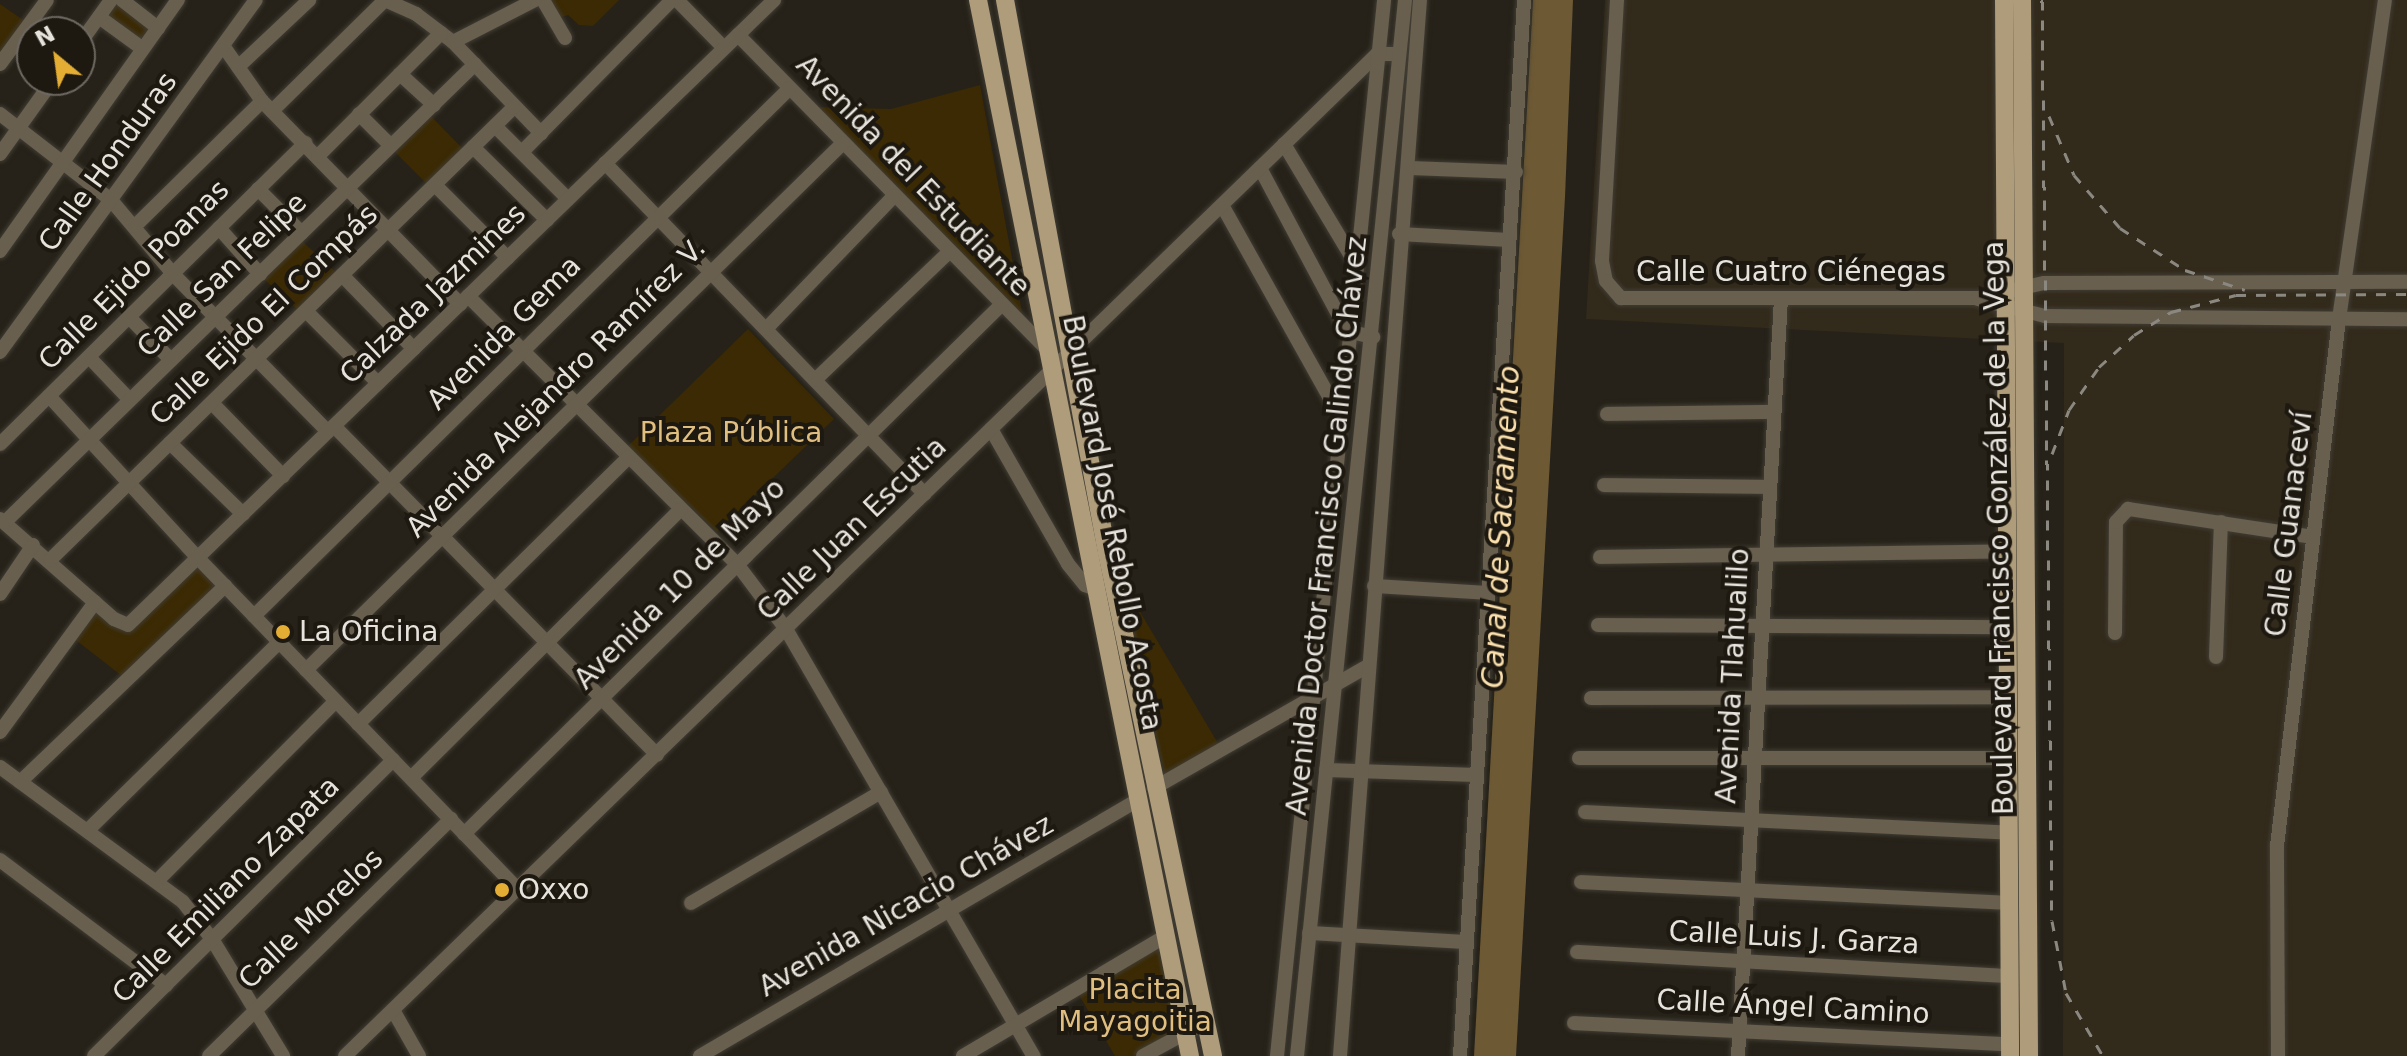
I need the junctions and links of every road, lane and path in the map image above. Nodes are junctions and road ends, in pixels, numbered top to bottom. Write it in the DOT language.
graph roads {
  1 [pos="47,0"];
  2 [pos="111,0"];
  3 [pos="122,0"];
  4 [pos="178,0"];
  5 [pos="309,0"];
  6 [pos="385,0"];
  7 [pos="535,0"];
  8 [pos="543,0"];
  9 [pos="674,0"];
  10 [pos="1005,0"];
  11 [pos="1384,0"];
  12 [pos="1405,0"];
  13 [pos="1420,0"];
  14 [pos="1524,0"];
  15 [pos="1617,0"];
  16 [pos="2004,0"];
  17 [pos="2022,0"];
  18 [pos="2385,0"];
  19 [pos="770,1"];
  20 [pos="978,1"];
  21 [pos="249,2"];
  22 [pos="369,6"];
  23 [pos="416,7"];
  24 [pos="99,17"];
  25 [pos="96,21"];
  26 [pos="158,28"];
  27 [pos="738,35"];
  28 [pos="447,37"];
  29 [pos="565,38"];
  30 [pos="224,47"];
  31 [pos="724,48"];
  32 [pos="143,49"];
  33 [pos="1377,54"];
  34 [pos="1399,54"];
  35 [pos="1018,60"];
  36 [pos="0,64"];
  37 [pos="475,64"];
  38 [pos="238,67"];
  39 [pos="400,74"];
  40 [pos="790,88"];
  41 [pos="41,96"];
  42 [pos="434,105"];
  43 [pos="267,106"];
  44 [pos="514,107"];
  45 [pos="0,114"];
  46 [pos="359,114"];
  47 [pos="495,126"];
  48 [pos="19,127"];
  49 [pos="541,133"];
  50 [pos="305,143"];
  51 [pos="843,143"];
  52 [pos="1284,144"];
  53 [pos="391,146"];
  54 [pos="473,147"];
  55 [pos="522,152"];
  56 [pos="0,154"];
  57 [pos="318,156"];
  58 [pos="65,160"];
  59 [pos="605,163"];
  60 [pos="1260,168"];
  61 [pos="1410,168"];
  62 [pos="1516,172"];
  63 [pos="435,185"];
  64 [pos="349,187"];
  65 [pos="258,189"];
  66 [pos="894,196"];
  67 [pos="568,199"];
  68 [pos="111,200"];
  69 [pos="1222,205"];
  70 [pos="658,217"];
  71 [pos="547,220"];
  72 [pos="135,226"];
  73 [pos="219,228"];
  74 [pos="390,229"];
  75 [pos="302,233"];
  76 [pos="1399,234"];
  77 [pos="1509,240"];
  78 [pos="0,251"];
  79 [pos="949,252"];
  80 [pos="508,258"];
  81 [pos="1357,266"];
  82 [pos="711,272"];
  83 [pos="173,274"];
  84 [pos="260,274"];
  85 [pos="342,275"];
  86 [pos="2346,282"];
  87 [pos="2407,282"];
  88 [pos="2013,295"];
  89 [pos="1781,299"];
  90 [pos="464,300"];
  91 [pos="1002,304"];
  92 [pos="306,311"];
  93 [pos="2026,312"];
  94 [pos="129,317"];
  95 [pos="215,318"];
  96 [pos="2339,319"];
  97 [pos="2407,319"];
  98 [pos="766,329"];
  99 [pos="1347,331"];
  100 [pos="1373,337"];
  101 [pos="414,349"];
  102 [pos="524,351"];
  103 [pos="1072,351"];
  104 [pos="0,352"];
  105 [pos="89,357"];
  106 [pos="257,359"];
  107 [pos="171,360"];
  108 [pos="1053,360"];
  109 [pos="815,380"];
  110 [pos="378,383"];
  111 [pos="49,396"];
  112 [pos="130,400"];
  113 [pos="212,403"];
  114 [pos="578,403"];
  115 [pos="1774,412"];
  116 [pos="1607,414"];
  117 [pos="1340,416"];
  118 [pos="331,429"];
  119 [pos="991,429"];
  120 [pos="868,435"];
  121 [pos="89,440"];
  122 [pos="170,443"];
  123 [pos="0,444"];
  124 [pos="629,457"];
  125 [pos="283,476"];
  126 [pos="130,482"];
  127 [pos="390,482"];
  128 [pos="1604,485"];
  129 [pos="1770,487"];
  130 [pos="925,494"];
  131 [pos="681,509"];
  132 [pos="243,514"];
  133 [pos="2,521"];
  134 [pos="2221,522"];
  135 [pos="443,536"];
  136 [pos="2313,537"];
  137 [pos="33,545"];
  138 [pos="2009,551"];
  139 [pos="1766,554"];
  140 [pos="1600,557"];
  141 [pos="198,558"];
  142 [pos="50,560"];
  143 [pos="737,564"];
  144 [pos="225,586"];
  145 [pos="1374,586"];
  146 [pos="1095,589"];
  147 [pos="494,590"];
  148 [pos="1488,593"];
  149 [pos="0,594"];
  150 [pos="95,602"];
  151 [pos="254,616"];
  152 [pos="1598,625"];
  153 [pos="1762,626"];
  154 [pos="2009,627"];
  155 [pos="786,629"];
  156 [pos="2115,633"];
  157 [pos="279,642"];
  158 [pos="546,643"];
  159 [pos="2216,657"];
  160 [pos="1366,667"];
  161 [pos="306,670"];
  162 [pos="1336,685"];
  163 [pos="1312,696"];
  164 [pos="2009,697"];
  165 [pos="602,698"];
  166 [pos="1591,698"];
  167 [pos="1758,698"];
  168 [pos="336,701"];
  169 [pos="358,724"];
  170 [pos="0,732"];
  171 [pos="657,755"];
  172 [pos="1755,757"];
  173 [pos="1579,758"];
  174 [pos="2009,758"];
  175 [pos="393,760"];
  176 [pos="0,767"];
  177 [pos="1326,770"];
  178 [pos="1361,771"];
  179 [pos="1477,775"];
  180 [pos="411,778"];
  181 [pos="20,782"];
  182 [pos="1154,788"];
  183 [pos="881,792"];
  184 [pos="1138,800"];
  185 [pos="1585,812"];
  186 [pos="451,819"];
  187 [pos="1751,820"];
  188 [pos="88,830"];
  189 [pos="2008,833"];
  190 [pos="464,834"];
  191 [pos="0,860"];
  192 [pos="1295,874"];
  193 [pos="1172,876"];
  194 [pos="158,880"];
  195 [pos="1581,882"];
  196 [pos="1317,887"];
  197 [pos="519,890"];
  198 [pos="1747,890"];
  199 [pos="691,903"];
  200 [pos="2008,903"];
  201 [pos="950,910"];
  202 [pos="1309,933"];
  203 [pos="1166,936"];
  204 [pos="1349,936"];
  205 [pos="212,939"];
  206 [pos="1467,942"];
  207 [pos="1577,952"];
  208 [pos="1743,961"];
  209 [pos="2008,976"];
  210 [pos="166,985"];
  211 [pos="393,1010"];
  212 [pos="253,1012"];
  213 [pos="1204,1023"];
  214 [pos="1574,1023"];
  215 [pos="1016,1024"];
  216 [pos="1739,1031"];
  217 [pos="1185,1033"];
  218 [pos="2010,1050"];
  219 [pos="1162,1051"];
  220 [pos="352,1053"];
  221 [pos="1214,1054"];
  222 [pos="94,1056"];
  223 [pos="209,1056"];
  224 [pos="283,1056"];
  225 [pos="419,1056"];
  226 [pos="700,1056"];
  227 [pos="963,1056"];
  228 [pos="1034,1056"];
  229 [pos="1143,1056"];
  230 [pos="1190,1056"];
  231 [pos="1277,1056"];
  232 [pos="1297,1056"];
  233 [pos="1340,1056"];
  234 [pos="1460,1056"];
  235 [pos="1738,1056"];
  236 [pos="2029,1056"];
  237 [pos="2278,1056"];
  1 -- 36 [label="street"];
  2 -- 24 [label="street"];
  3 -- 26 [label="street"];
  4 -- 26 [label="street"];
  5 -- 38 [label="street"];
  6 -- 22 [label="street"];
  6 -- 23 [label="street"];
  7 -- 28 [label="street"];
  8 -- 29 [label="street"];
  9 -- 31 [label="street"];
  9 -- 49 [label="street"];
  10 -- 35 [label="main road, Boulevard José Rebollo Acosta"];
  11 -- 33 [label="street, Avenida Doctor Francisco Galindo Chávez"];
  12 -- 34 [label="street, Avenida Doctor Francisco Galindo Chávez"];
  13 -- 61 [label="street"];
  14 -- 62 [label="street"];
  15 -- 89 [label="street, Calle Cuatro Ciénegas"];
  16 -- 88 [label="main road, Boulevard Francisco González de la Vega"];
  17 -- 88 [label="main road, Boulevard Francisco González de la Vega"];
  18 -- 86 [label="street, Calle Guanaceví"];
  19 -- 27 [label="street, Calzada Jazmines"];
  20 -- 35 [label="main road"];
  20 -- 108 [label="main road, Boulevard José Rebollo Acosta"];
  21 -- 30 [label="street, Calle Honduras"];
  22 -- 43 [label="street"];
  23 -- 28 [label="street"];
  24 -- 25 [label="street"];
  24 -- 32 [label="street"];
  26 -- 32 [label="street"];
  27 -- 31 [label="street, Calzada Jazmines"];
  27 -- 40 [label="street, Avenida del Estudiante"];
  28 -- 37 [label="street"];
  28 -- 39 [label="street"];
  30 -- 38 [label="street"];
  30 -- 68 [label="street, Calle Honduras"];
  31 -- 59 [label="street, Calzada Jazmines"];
  32 -- 58 [label="street"];
  33 -- 34 [label="street"];
  33 -- 52 [label="street, Calle Juan Escutia"];
  33 -- 81 [label="street, Avenida Doctor Francisco Galindo Chávez"];
  34 -- 100 [label="street, Avenida Doctor Francisco Galindo Chávez"];
  35 -- 103 [label="main road, Boulevard José Rebollo Acosta"];
  37 -- 42 [label="street, Calle San Felipe"];
  37 -- 44 [label="street"];
  38 -- 43 [label="street"];
  39 -- 42 [label="street"];
  39 -- 46 [label="street"];
  40 -- 51 [label="street, Avenida del Estudiante"];
  40 -- 70 [label="street, Avenida Gema"];
  41 -- 48 [label="street"];
  42 -- 53 [label="street, Calle San Felipe"];
  43 -- 50 [label="street"];
  43 -- 72 [label="street"];
  44 -- 47 [label="street, Calle Ejido El Compás"];
  44 -- 49 [label="street"];
  45 -- 48 [label="street"];
  46 -- 53 [label="street"];
  46 -- 57 [label="street"];
  47 -- 54 [label="street, Calle Ejido El Compás"];
  47 -- 55 [label="street"];
  48 -- 56 [label="street"];
  48 -- 58 [label="street"];
  49 -- 55 [label="street"];
  50 -- 57 [label="street"];
  50 -- 65 [label="street, Calle Ejido Poanas"];
  51 -- 66 [label="street, Avenida del Estudiante"];
  51 -- 82 [label="street, Avenida Alejandro Ramírez V."];
  52 -- 60 [label="street, Calle Juan Escutia"];
  52 -- 81 [label="street"];
  53 -- 64 [label="street, Calle San Felipe"];
  54 -- 63 [label="street, Calle Ejido El Compás"];
  54 -- 71 [label="street"];
  55 -- 67 [label="street"];
  57 -- 64 [label="street"];
  58 -- 68 [label="street"];
  58 -- 78 [label="street"];
  59 -- 67 [label="street, Calzada Jazmines"];
  59 -- 70 [label="street"];
  60 -- 69 [label="street, Calle Juan Escutia"];
  60 -- 99 [label="street"];
  61 -- 62 [label="street"];
  61 -- 76 [label="street"];
  62 -- 77 [label="street"];
  63 -- 74 [label="street, Calle Ejido El Compás"];
  63 -- 80 [label="street"];
  64 -- 74 [label="street"];
  64 -- 75 [label="street, Calle San Felipe"];
  65 -- 73 [label="street, Calle Ejido Poanas"];
  65 -- 75 [label="street"];
  66 -- 79 [label="street, Avenida del Estudiante"];
  66 -- 98 [label="street"];
  67 -- 71 [label="street, Calzada Jazmines"];
  68 -- 72 [label="street"];
  68 -- 104 [label="street, Calle Honduras"];
  69 -- 103 [label="street, Calle Juan Escutia"];
  69 -- 117 [label="street"];
  70 -- 82 [label="street"];
  70 -- 102 [label="street, Avenida Gema"];
  71 -- 80 [label="street, Calzada Jazmines"];
  72 -- 83 [label="street"];
  73 -- 83 [label="street, Calle Ejido Poanas"];
  73 -- 84 [label="street"];
  74 -- 85 [label="street, Calle Ejido El Compás"];
  74 -- 90 [label="street"];
  75 -- 84 [label="street, Calle San Felipe"];
  76 -- 77 [label="street"];
  76 -- 145 [label="street"];
  77 -- 148 [label="street"];
  79 -- 91 [label="street, Avenida del Estudiante"];
  79 -- 109 [label="street"];
  80 -- 90 [label="street, Calzada Jazmines"];
  81 -- 99 [label="street, Avenida Doctor Francisco Galindo Chávez"];
  82 -- 98 [label="street"];
  82 -- 114 [label="street, Avenida Alejandro Ramírez V."];
  83 -- 94 [label="street, Calle Ejido Poanas"];
  83 -- 95 [label="street"];
  84 -- 95 [label="street, Calle San Felipe"];
  85 -- 92 [label="street, Calle Ejido El Compás"];
  85 -- 101 [label="street"];
  86 -- 87 [label="street, Calle Cuatro Ciénegas"];
  86 -- 88 [label="street, Calle Cuatro Ciénegas"];
  86 -- 96 [label="street, Calle Guanaceví"];
  88 -- 89 [label="street, Calle Cuatro Ciénegas"];
  88 -- 93 [label="main road, Boulevard Francisco González de la Vega"];
  88 -- 138 [label="main road, Boulevard Francisco González de la Vega"];
  89 -- 115 [label="street, Avenida Tlahualilo"];
  90 -- 101 [label="street, Calzada Jazmines"];
  90 -- 102 [label="street"];
  91 -- 108 [label="street, Avenida del Estudiante"];
  91 -- 120 [label="street, Avenida 10 de Mayo"];
  92 -- 106 [label="street, Calle Ejido El Compás"];
  92 -- 110 [label="street"];
  93 -- 96 [label="street"];
  93 -- 236 [label="main road, Boulevard Francisco González de la Vega"];
  94 -- 105 [label="street, Calle Ejido Poanas"];
  94 -- 107 [label="street"];
  95 -- 106 [label="street"];
  95 -- 107 [label="street, Calle San Felipe"];
  96 -- 97 [label="street"];
  96 -- 136 [label="street, Calle Guanaceví"];
  98 -- 109 [label="street"];
  99 -- 100 [label="street"];
  99 -- 117 [label="street, Avenida Doctor Francisco Galindo Chávez"];
  100 -- 162 [label="street, Avenida Doctor Francisco Galindo Chávez"];
  101 -- 110 [label="street, Calzada Jazmines"];
  102 -- 114 [label="street"];
  102 -- 127 [label="street, Avenida Gema"];
  103 -- 108 [label="street, Calle Juan Escutia"];
  103 -- 182 [label="main road, Boulevard José Rebollo Acosta"];
  105 -- 111 [label="street, Calle Ejido Poanas"];
  105 -- 112 [label="street"];
  106 -- 113 [label="street, Calle Ejido El Compás"];
  106 -- 118 [label="street"];
  107 -- 112 [label="street, Calle San Felipe"];
  108 -- 119 [label="street, Calle Juan Escutia"];
  108 -- 146 [label="main road, Boulevard José Rebollo Acosta"];
  109 -- 120 [label="street"];
  110 -- 118 [label="street, Calzada Jazmines"];
  111 -- 121 [label="street"];
  111 -- 123 [label="street, Calle Ejido Poanas"];
  112 -- 121 [label="street, Calle San Felipe"];
  113 -- 122 [label="street, Calle Ejido El Compás"];
  113 -- 125 [label="street"];
  114 -- 124 [label="street"];
  114 -- 135 [label="street, Avenida Alejandro Ramírez V."];
  115 -- 116 [label="street"];
  115 -- 129 [label="street, Avenida Tlahualilo"];
  117 -- 163 [label="street, Avenida Doctor Francisco Galindo Chávez"];
  118 -- 125 [label="street, Calzada Jazmines"];
  118 -- 127 [label="street"];
  119 -- 130 [label="street, Calle Juan Escutia"];
  119 -- 146 [label="street"];
  120 -- 130 [label="street"];
  120 -- 143 [label="street, Avenida 10 de Mayo"];
  121 -- 126 [label="street"];
  121 -- 133 [label="street, Calle San Felipe"];
  122 -- 126 [label="street, Calle Ejido El Compás"];
  122 -- 132 [label="street"];
  124 -- 131 [label="street"];
  124 -- 147 [label="street"];
  125 -- 132 [label="street, Calzada Jazmines"];
  126 -- 141 [label="street"];
  126 -- 142 [label="street, Calle Ejido El Compás"];
  127 -- 135 [label="street"];
  127 -- 151 [label="street, Avenida Gema"];
  128 -- 129 [label="street"];
  129 -- 139 [label="street, Avenida Tlahualilo"];
  130 -- 155 [label="street, Calle Juan Escutia"];
  131 -- 143 [label="street"];
  131 -- 158 [label="street"];
  132 -- 141 [label="street, Calzada Jazmines"];
  133 -- 137 [label="street"];
  134 -- 136 [label="street"];
  134 -- 156 [label="street"];
  134 -- 159 [label="street"];
  135 -- 147 [label="street"];
  135 -- 161 [label="street, Avenida Alejandro Ramírez V."];
  136 -- 237 [label="street, Calle Guanaceví"];
  137 -- 142 [label="street"];
  137 -- 149 [label="street"];
  138 -- 139 [label="street"];
  138 -- 154 [label="main road, Boulevard Francisco González de la Vega"];
  139 -- 140 [label="street"];
  139 -- 153 [label="street, Avenida Tlahualilo"];
  141 -- 144 [label="street"];
  141 -- 150 [label="street, Calzada Jazmines"];
  142 -- 150 [label="street"];
  143 -- 155 [label="street"];
  143 -- 165 [label="street, Avenida 10 de Mayo"];
  144 -- 151 [label="street"];
  144 -- 181 [label="street"];
  145 -- 148 [label="street"];
  145 -- 160 [label="street"];
  146 -- 184 [label="main road, Boulevard José Rebollo Acosta"];
  147 -- 158 [label="street"];
  147 -- 169 [label="street"];
  148 -- 179 [label="street"];
  150 -- 170 [label="street"];
  151 -- 157 [label="street"];
  152 -- 153 [label="street"];
  153 -- 154 [label="street"];
  153 -- 167 [label="street, Avenida Tlahualilo"];
  154 -- 164 [label="main road, Boulevard Francisco González de la Vega"];
  155 -- 171 [label="street, Calle Juan Escutia"];
  155 -- 183 [label="street"];
  157 -- 161 [label="street"];
  157 -- 188 [label="street"];
  158 -- 165 [label="street"];
  158 -- 180 [label="street"];
  160 -- 162 [label="street"];
  160 -- 178 [label="street"];
  161 -- 168 [label="street"];
  162 -- 163 [label="street"];
  162 -- 177 [label="street, Avenida Doctor Francisco Galindo Chávez"];
  163 -- 182 [label="street"];
  163 -- 192 [label="street, Avenida Doctor Francisco Galindo Chávez"];
  164 -- 167 [label="street"];
  164 -- 174 [label="main road, Boulevard Francisco González de la Vega"];
  165 -- 171 [label="street"];
  165 -- 190 [label="street, Avenida 10 de Mayo"];
  166 -- 167 [label="street"];
  167 -- 172 [label="street, Avenida Tlahualilo"];
  168 -- 169 [label="street"];
  168 -- 194 [label="street"];
  169 -- 175 [label="street"];
  171 -- 197 [label="street, Calle Juan Escutia"];
  172 -- 173 [label="street"];
  172 -- 174 [label="street"];
  172 -- 187 [label="street, Avenida Tlahualilo"];
  174 -- 189 [label="main road, Boulevard Francisco González de la Vega"];
  175 -- 180 [label="street"];
  175 -- 205 [label="street, Calle Emiliano Zapata"];
  176 -- 181 [label="street"];
  177 -- 178 [label="street"];
  177 -- 196 [label="street, Avenida Doctor Francisco Galindo Chávez"];
  178 -- 179 [label="street"];
  178 -- 204 [label="street"];
  179 -- 206 [label="street"];
  180 -- 186 [label="street"];
  181 -- 188 [label="street"];
  182 -- 193 [label="main road, Boulevard José Rebollo Acosta"];
  183 -- 199 [label="street"];
  183 -- 201 [label="street"];
  184 -- 193 [label="main road"];
  184 -- 201 [label="street, Avenida Nicacio Chávez"];
  184 -- 203 [label="main road, Boulevard José Rebollo Acosta"];
  185 -- 187 [label="street"];
  186 -- 190 [label="street"];
  186 -- 212 [label="street, Calle Morelos"];
  187 -- 189 [label="street"];
  187 -- 198 [label="street, Avenida Tlahualilo"];
  188 -- 194 [label="street"];
  189 -- 200 [label="main road, Boulevard Francisco González de la Vega"];
  190 -- 197 [label="street"];
  191 -- 210 [label="street"];
  192 -- 196 [label="street"];
  192 -- 231 [label="street, Avenida Doctor Francisco Galindo Chávez"];
  193 -- 213 [label="main road, Boulevard José Rebollo Acosta"];
  194 -- 205 [label="street"];
  195 -- 198 [label="street"];
  196 -- 202 [label="street, Avenida Doctor Francisco Galindo Chávez"];
  197 -- 211 [label="street, Calle Juan Escutia"];
  198 -- 200 [label="street"];
  198 -- 208 [label="street, Avenida Tlahualilo"];
  200 -- 209 [label="main road, Boulevard Francisco González de la Vega"];
  201 -- 215 [label="street"];
  201 -- 226 [label="street, Avenida Nicacio Chávez"];
  202 -- 204 [label="street"];
  202 -- 232 [label="street, Avenida Doctor Francisco Galindo Chávez"];
  203 -- 215 [label="street"];
  203 -- 217 [label="main road, Boulevard José Rebollo Acosta"];
  204 -- 206 [label="street"];
  204 -- 233 [label="street"];
  205 -- 210 [label="street, Calle Emiliano Zapata"];
  205 -- 212 [label="street"];
  206 -- 234 [label="street"];
  207 -- 208 [label="street, Calle Luis J. Garza"];
  208 -- 209 [label="street, Calle Luis J. Garza"];
  208 -- 216 [label="street, Avenida Tlahualilo"];
  209 -- 218 [label="main road, Boulevard Francisco González de la Vega"];
  210 -- 222 [label="street, Calle Emiliano Zapata"];
  211 -- 220 [label="street, Calle Juan Escutia"];
  211 -- 225 [label="street"];
  212 -- 223 [label="street, Calle Morelos"];
  212 -- 224 [label="street"];
  213 -- 217 [label="street"];
  213 -- 221 [label="main road, Boulevard José Rebollo Acosta"];
  214 -- 216 [label="street, Calle Ángel Camino"];
  215 -- 227 [label="street"];
  215 -- 228 [label="street"];
  216 -- 218 [label="street, Calle Ángel Camino"];
  216 -- 235 [label="street, Avenida Tlahualilo"];
  217 -- 219 [label="street"];
  217 -- 230 [label="main road, Boulevard José Rebollo Acosta"];
  219 -- 229 [label="street"];
}
